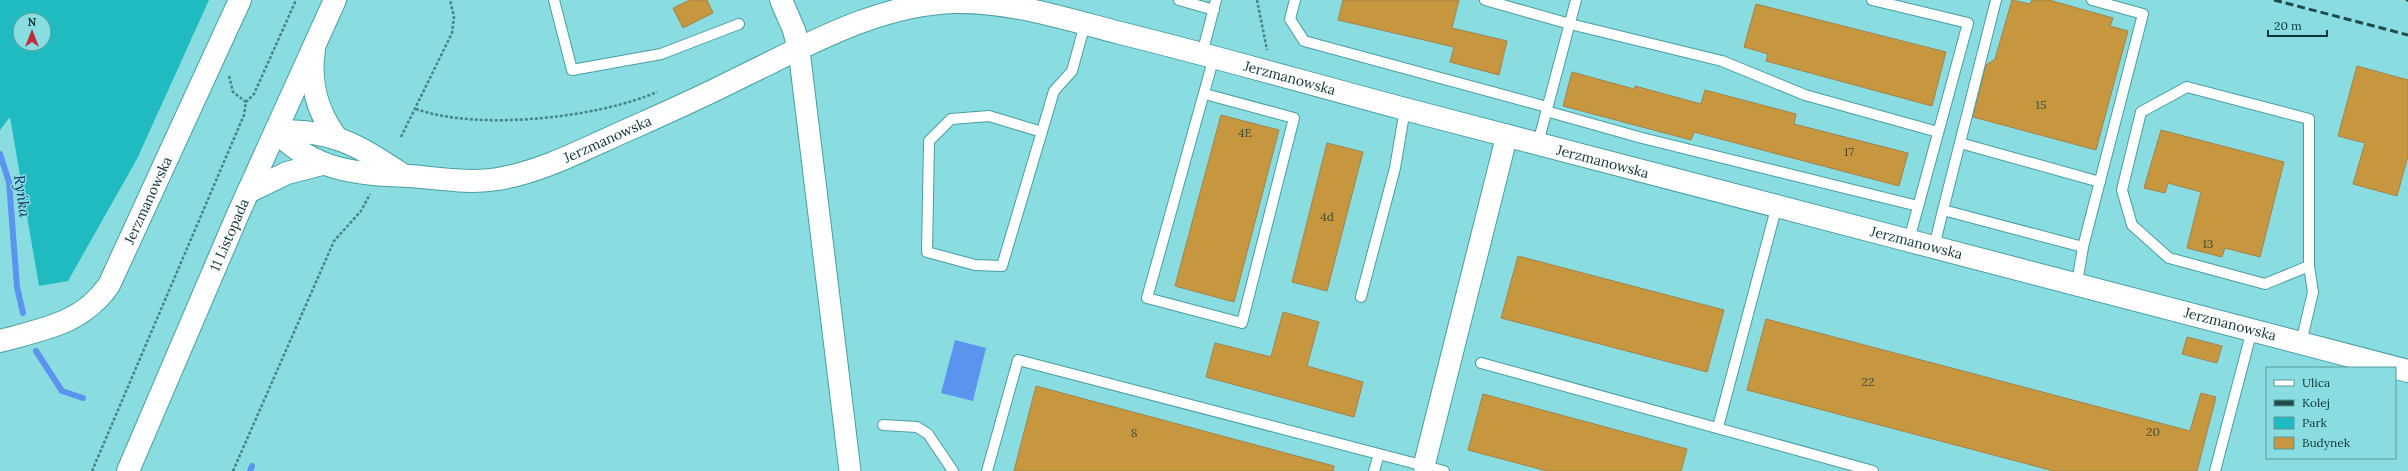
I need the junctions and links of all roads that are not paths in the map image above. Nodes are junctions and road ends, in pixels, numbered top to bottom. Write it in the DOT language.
graph roads {
  1 [pos="240,0"];
  2 [pos="335,0"];
  3 [pos="554,0"];
  4 [pos="781,0"];
  5 [pos="1179,0"];
  6 [pos="1295,0"];
  7 [pos="1486,0"];
  8 [pos="1576,0"];
  9 [pos="1872,0"];
  10 [pos="1996,0"];
  11 [pos="2092,0"];
  12 [pos="1215,5"];
  13 [pos="739,24"];
  14 [pos="1085,24"];
  15 [pos="1570,24"];
  16 [pos="314,49"];
  17 [pos="799,50"];
  18 [pos="1208,55"];
  19 [pos="1205,94"];
  20 [pos="1405,109"];
  21 [pos="1547,109"];
  22 [pos="276,131"];
  23 [pos="1042,132"];
  24 [pos="1938,132"];
  25 [pos="1507,135"];
  26 [pos="336,137"];
  27 [pos="1538,143"];
  28 [pos="1960,143"];
  29 [pos="322,164"];
  30 [pos="404,176"];
  31 [pos="2100,182"];
  32 [pos="248,192"];
  33 [pos="1777,205"];
  34 [pos="1918,206"];
  35 [pos="1943,210"];
  36 [pos="1909,240"];
  37 [pos="1934,246"];
  38 [pos="2083,247"];
  39 [pos="2309,266"];
  40 [pos="2078,283"];
  41 [pos="1361,297"];
  42 [pos="2252,330"];
  43 [pos="9,338"];
  44 [pos="2301,343"];
  45 [pos="1482,363"];
  46 [pos="2393,367"];
  47 [pos="2396,368"];
  48 [pos="2408,371"];
  49 [pos="883,425"];
  50 [pos="1718,428"];
  51 [pos="1379,454"];
  52 [pos="1422,468"];
  53 [pos="128,471"];
  54 [pos="850,471"];
  55 [pos="953,471"];
  56 [pos="987,471"];
  57 [pos="1374,471"];
  58 [pos="1444,471"];
  59 [pos="1873,471"];
  60 [pos="2215,471"];
  1 -- 43 [label="street, Jerzmanowska"];
  2 -- 16 [label="street, 11 Listopada"];
  3 -- 13 [label="lane"];
  4 -- 17 [label="street"];
  5 -- 12 [label="lane"];
  6 -- 21 [label="lane"];
  7 -- 15 [label="lane"];
  8 -- 15 [label="lane"];
  9 -- 24 [label="lane"];
  10 -- 28 [label="lane"];
  11 -- 31 [label="lane"];
  12 -- 18 [label="lane"];
  14 -- 17 [label="street, Jerzmanowska"];
  14 -- 18 [label="street, Jerzmanowska"];
  14 -- 23 [label="lane"];
  15 -- 21 [label="lane"];
  15 -- 24 [label="lane"];
  16 -- 22 [label="street, 11 Listopada"];
  16 -- 26 [label="street"];
  17 -- 30 [label="street, Jerzmanowska"];
  17 -- 54 [label="street"];
  18 -- 19 [label="lane"];
  18 -- 20 [label="street, Jerzmanowska"];
  19 -- 19 [label="lane"];
  20 -- 25 [label="street, Jerzmanowska"];
  20 -- 41 [label="lane"];
  21 -- 27 [label="lane"];
  21 -- 34 [label="lane"];
  22 -- 26 [label="street, Jerzmanowska"];
  22 -- 29 [label="street, Jerzmanowska"];
  22 -- 32 [label="street, 11 Listopada"];
  23 -- 23 [label="lane"];
  24 -- 34 [label="lane"];
  25 -- 27 [label="street, Jerzmanowska"];
  25 -- 52 [label="street"];
  26 -- 30 [label="street, Jerzmanowska"];
  27 -- 33 [label="street, Jerzmanowska"];
  28 -- 31 [label="lane"];
  28 -- 35 [label="lane"];
  29 -- 30 [label="street, Jerzmanowska"];
  29 -- 32 [label="street, Jerzmanowska"];
  31 -- 38 [label="lane"];
  32 -- 53 [label="street, 11 Listopada"];
  33 -- 36 [label="street, Jerzmanowska"];
  33 -- 50 [label="lane"];
  34 -- 36 [label="lane"];
  35 -- 37 [label="lane"];
  35 -- 38 [label="lane"];
  36 -- 37 [label="street, Jerzmanowska"];
  37 -- 40 [label="street, Jerzmanowska"];
  38 -- 40 [label="lane"];
  39 -- 39 [label="lane"];
  39 -- 44 [label="lane"];
  40 -- 42 [label="street, Jerzmanowska"];
  42 -- 44 [label="street, Jerzmanowska"];
  42 -- 60 [label="lane"];
  44 -- 46 [label="street, Jerzmanowska"];
  45 -- 50 [label="lane"];
  47 -- 48 [label="street, Jerzmanowska"];
  49 -- 55 [label="lane"];
  50 -- 59 [label="lane"];
  51 -- 52 [label="lane"];
  51 -- 56 [label="lane"];
  51 -- 57 [label="lane"];
  52 -- 58 [label="lane"];
}
